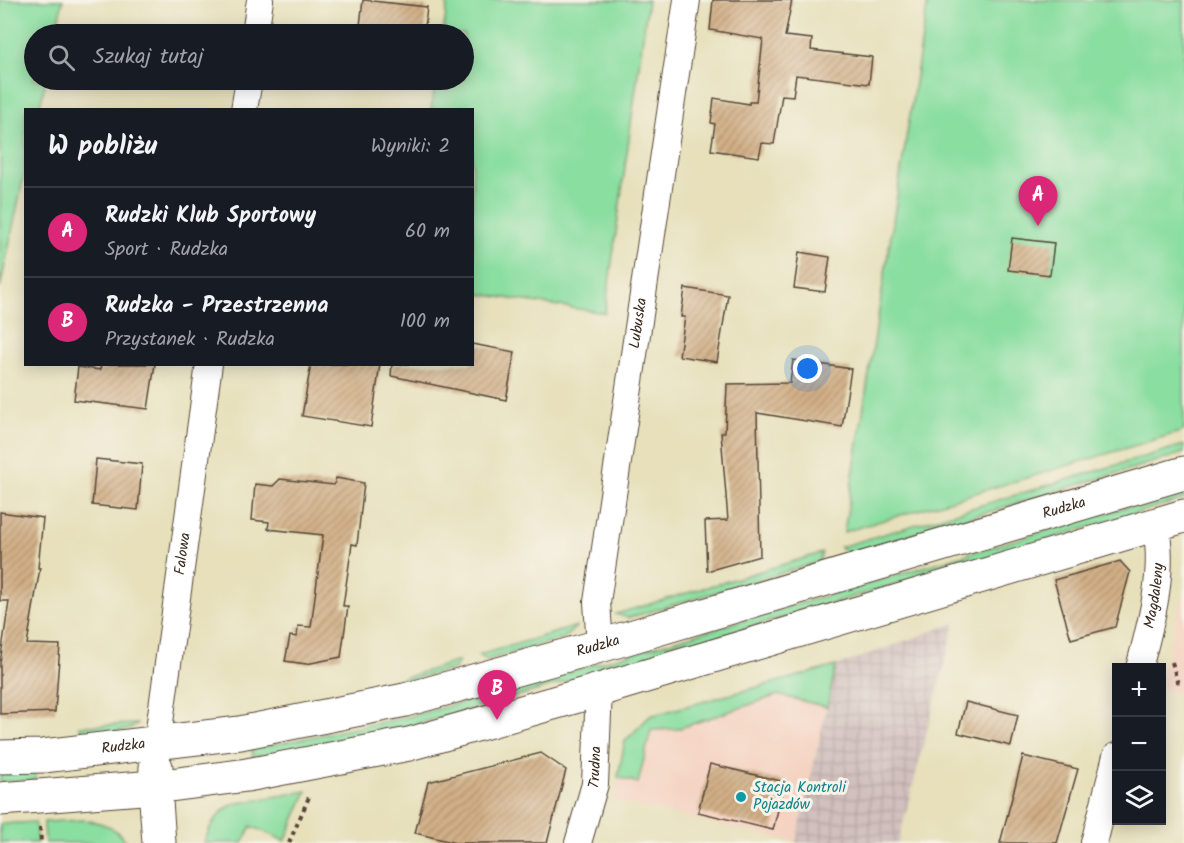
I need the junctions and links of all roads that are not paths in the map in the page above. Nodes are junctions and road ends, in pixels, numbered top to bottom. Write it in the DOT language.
graph roads {
  1 [pos="260,0"];
  2 [pos="687,0"];
  3 [pos="256,24"];
  4 [pos="247,90"];
  5 [pos="244,108"];
  6 [pos="209,366"];
  7 [pos="1184,472"];
  8 [pos="1170,520"];
  9 [pos="600,646"];
  10 [pos="1140,663"];
  11 [pos="598,690"];
  12 [pos="157,744"];
  13 [pos="0,758"];
  14 [pos="1112,771"];
  15 [pos="155,787"];
  16 [pos="0,799"];
  17 [pos="159,843"];
  18 [pos="578,843"];
  19 [pos="1094,843"];
  1 -- 3 [label="street"];
  2 -- 9 [label="street, Lubuska"];
  4 -- 5 [label="street"];
  6 -- 12 [label="street, Falowa"];
  7 -- 9 [label="street, Rudzka"];
  8 -- 10 [label="street, Magdaleny"];
  8 -- 11 [label="street"];
  9 -- 12 [label="street, Rudzka"];
  11 -- 15 [label="street"];
  11 -- 18 [label="street, Trudna"];
  12 -- 13 [label="street, Rudzka"];
  12 -- 15 [label="street"];
  14 -- 19 [label="street"];
  15 -- 16 [label="street"];
  15 -- 17 [label="street"];
}
